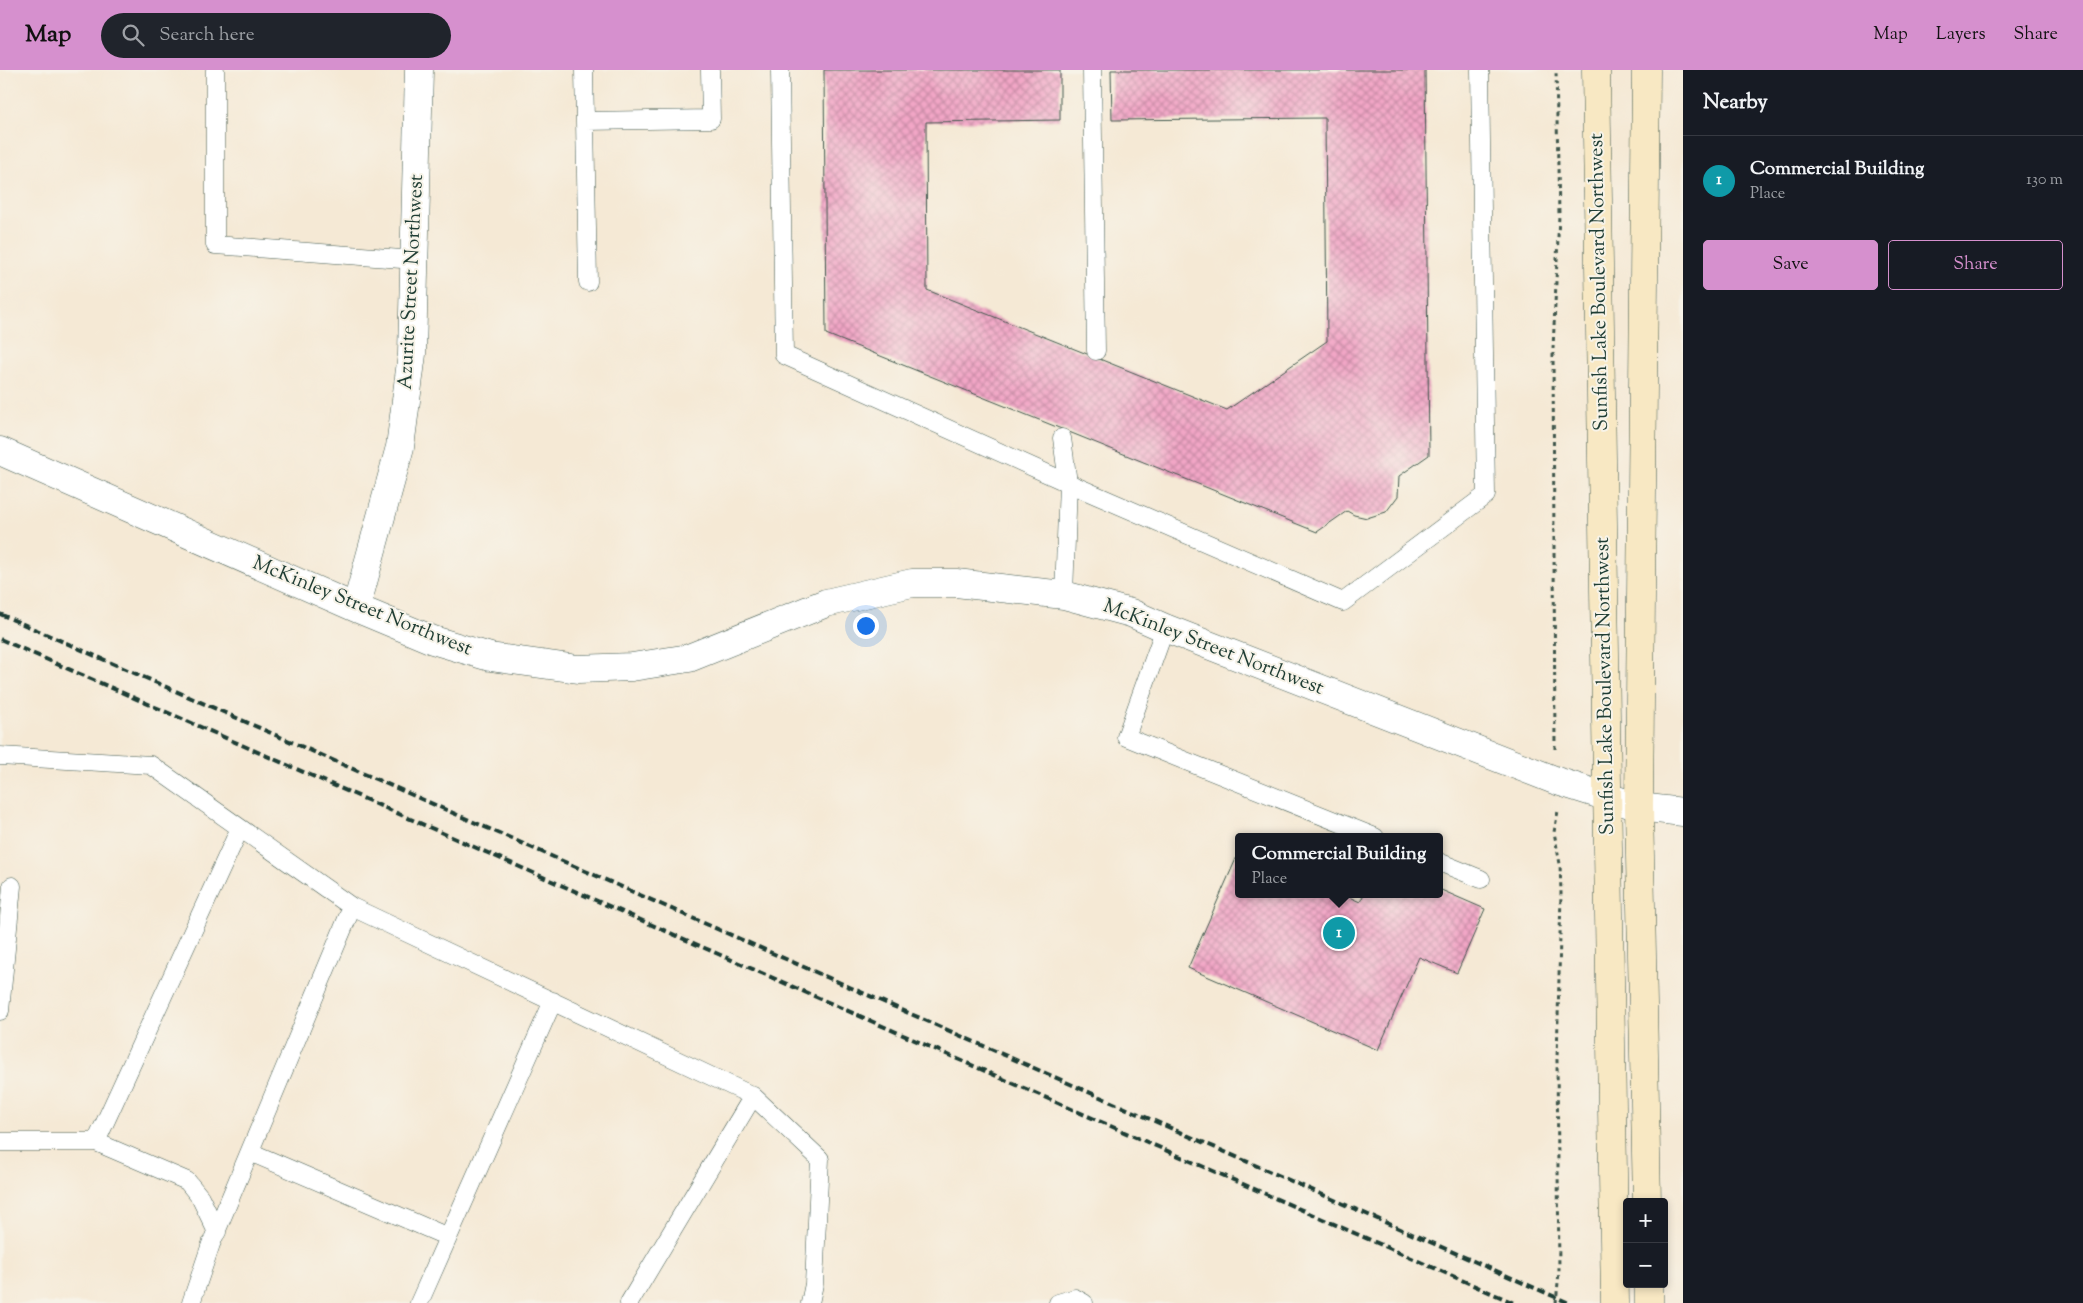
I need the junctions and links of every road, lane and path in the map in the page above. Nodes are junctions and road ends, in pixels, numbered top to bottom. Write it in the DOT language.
graph roads {
  1 [pos="214,70"];
  2 [pos="419,70"];
  3 [pos="584,70"];
  4 [pos="710,70"];
  5 [pos="780,70"];
  6 [pos="1092,70"];
  7 [pos="1480,70"];
  8 [pos="1556,70"];
  9 [pos="1596,70"];
  10 [pos="1646,70"];
  11 [pos="585,121"];
  12 [pos="415,260"];
  13 [pos="588,282"];
  14 [pos="1096,351"];
  15 [pos="1062,438"];
  16 [pos="0,451"];
  17 [pos="1068,483"];
  18 [pos="1064,595"];
  19 [pos="356,608"];
  20 [pos="1165,628"];
  21 [pos="1555,735"];
  22 [pos="0,756"];
  23 [pos="1608,798"];
  24 [pos="1639,807"];
  25 [pos="1683,812"];
  26 [pos="1558,816"];
  27 [pos="240,828"];
  28 [pos="1365,833"];
  29 [pos="1443,864"];
  30 [pos="1481,879"];
  31 [pos="12,886"];
  32 [pos="352,907"];
  33 [pos="552,1001"];
  34 [pos="0,1011"];
  35 [pos="753,1096"];
  36 [pos="0,1142"];
  37 [pos="96,1142"];
  38 [pos="250,1152"];
  39 [pos="1647,1189"];
  40 [pos="217,1232"];
  41 [pos="448,1237"];
  42 [pos="1649,1288"];
  43 [pos="191,1303"];
  44 [pos="419,1303"];
  45 [pos="628,1303"];
  46 [pos="810,1303"];
  47 [pos="1556,1303"];
  48 [pos="1615,1303"];
  49 [pos="1649,1303"];
  1 -- 12 [label="lane"];
  2 -- 12 [label="street, Azurite Street Northwest"];
  3 -- 11 [label="lane"];
  4 -- 11 [label="lane"];
  5 -- 17 [label="lane"];
  6 -- 14 [label="lane"];
  7 -- 17 [label="lane"];
  8 -- 21 [label="path"];
  9 -- 23 [label="street, Sunfish Lake Boulevard Northwest"];
  10 -- 24 [label="street, Sunfish Lake Boulevard Northwest"];
  11 -- 13 [label="lane"];
  12 -- 19 [label="street, Azurite Street Northwest"];
  15 -- 17 [label="lane"];
  16 -- 19 [label="street, McKinley Street Northwest"];
  17 -- 18 [label="lane"];
  18 -- 19 [label="street, McKinley Street Northwest"];
  18 -- 20 [label="street, McKinley Street Northwest"];
  20 -- 23 [label="street, McKinley Street Northwest"];
  20 -- 28 [label="lane"];
  22 -- 27 [label="lane"];
  23 -- 24 [label="street, McKinley Street Northwest"];
  23 -- 48 [label="street, Sunfish Lake Boulevard Northwest"];
  24 -- 25 [label="street, McKinley Street Northwest"];
  24 -- 39 [label="street, Sunfish Lake Boulevard Northwest"];
  26 -- 47 [label="path"];
  27 -- 32 [label="lane"];
  27 -- 37 [label="lane"];
  29 -- 30 [label="lane"];
  31 -- 34 [label="lane"];
  32 -- 33 [label="lane"];
  32 -- 38 [label="lane"];
  33 -- 35 [label="lane"];
  33 -- 41 [label="lane"];
  35 -- 45 [label="lane"];
  35 -- 46 [label="lane"];
  36 -- 37 [label="lane"];
  37 -- 40 [label="lane"];
  38 -- 40 [label="lane"];
  38 -- 41 [label="lane"];
  40 -- 43 [label="lane"];
  41 -- 44 [label="lane"];
  42 -- 49 [label="street"];
}
